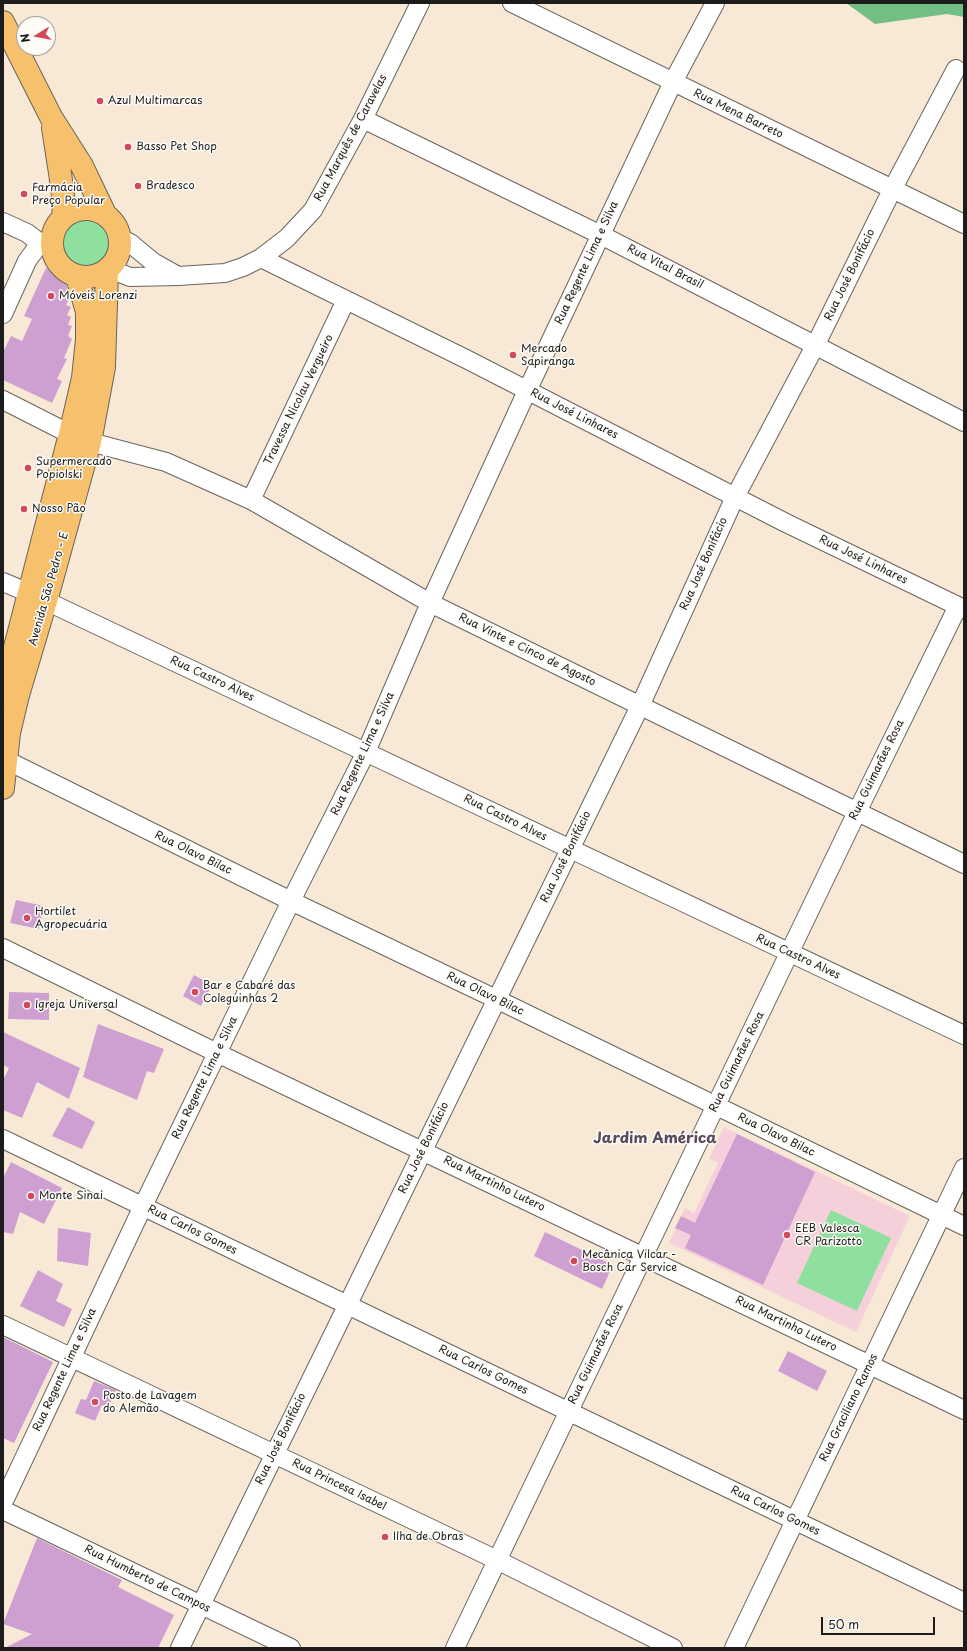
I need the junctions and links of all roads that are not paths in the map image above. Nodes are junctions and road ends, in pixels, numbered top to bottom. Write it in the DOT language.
graph roads {
  1 [pos="420,3"];
  2 [pos="512,3"];
  3 [pos="715,3"];
  4 [pos="6,30"];
  5 [pos="956,69"];
  6 [pos="673,82"];
  7 [pos="51,117"];
  8 [pos="363,118"];
  9 [pos="892,190"];
  10 [pos="105,214"];
  11 [pos="63,218"];
  12 [pos="3,222"];
  13 [pos="964,224"];
  14 [pos="601,234"];
  15 [pos="120,238"];
  16 [pos="46,241"];
  17 [pos="261,258"];
  18 [pos="108,270"];
  19 [pos="178,276"];
  20 [pos="77,277"];
  21 [pos="346,300"];
  22 [pos="3,314"];
  23 [pos="816,344"];
  24 [pos="527,391"];
  25 [pos="3,400"];
  26 [pos="964,422"];
  27 [pos="80,438"];
  28 [pos="735,497"];
  29 [pos="251,500"];
  30 [pos="3,582"];
  31 [pos="38,597"];
  32 [pos="430,603"];
  33 [pos="961,607"];
  34 [pos="3,694"];
  35 [pos="640,706"];
  36 [pos="366,752"];
  37 [pos="6,760"];
  38 [pos="3,788"];
  39 [pos="857,812"];
  40 [pos="570,849"];
  41 [pos="964,864"];
  42 [pos="291,901"];
  43 [pos="3,948"];
  44 [pos="789,953"];
  45 [pos="496,999"];
  46 [pos="964,1035"];
  47 [pos="217,1053"];
  48 [pos="716,1106"];
  49 [pos="3,1139"];
  50 [pos="423,1150"];
  51 [pos="964,1168"];
  52 [pos="143,1206"];
  53 [pos="941,1216"];
  54 [pos="964,1226"];
  55 [pos="644,1256"];
  56 [pos="348,1305"];
  57 [pos="3,1325"];
  58 [pos="72,1358"];
  59 [pos="870,1364"];
  60 [pos="964,1410"];
  61 [pos="569,1411"];
  62 [pos="274,1454"];
  63 [pos="3,1502"];
  64 [pos="3,1510"];
  65 [pos="795,1521"];
  66 [pos="497,1560"];
  67 [pos="964,1602"];
  68 [pos="201,1605"];
  69 [pos="180,1648"];
  70 [pos="291,1648"];
  71 [pos="455,1648"];
  72 [pos="673,1648"];
  73 [pos="734,1648"];
  1 -- 8 [label="street, Rua Marquês de Caravelas"];
  2 -- 6 [label="street, Rua Mena Barreto"];
  3 -- 6 [label="street, Rua Regente Lima e Silva"];
  4 -- 7 [label="main road"];
  5 -- 9 [label="street, Rua José Bonifácio"];
  6 -- 9 [label="street, Rua Mena Barreto"];
  6 -- 14 [label="street, Rua Regente Lima e Silva"];
  7 -- 10 [label="main road"];
  7 -- 11 [label="main road"];
  8 -- 14 [label="street, Rua Vital Brasil"];
  8 -- 17 [label="street, Rua Marquês de Caravelas"];
  9 -- 13 [label="street, Rua Mena Barreto"];
  9 -- 23 [label="street, Rua José Bonifácio"];
  10 -- 11 [label="main road"];
  10 -- 15 [label="main road"];
  11 -- 16 [label="main road"];
  12 -- 16 [label="street"];
  14 -- 23 [label="street, Rua Vital Brasil"];
  14 -- 24 [label="street, Rua Regente Lima e Silva"];
  15 -- 18 [label="main road"];
  15 -- 19 [label="street"];
  16 -- 20 [label="main road"];
  16 -- 22 [label="street"];
  17 -- 19 [label="street"];
  17 -- 21 [label="street, Rua José Linhares"];
  18 -- 19 [label="street"];
  18 -- 20 [label="main road"];
  18 -- 27 [label="main road, Avenida São Pedro - E"];
  20 -- 27 [label="main road, Avenida São Pedro - E"];
  21 -- 24 [label="street, Rua José Linhares"];
  21 -- 29 [label="street, Travessa Nicolau Vergueiro"];
  23 -- 26 [label="street, Rua Vital Brasil"];
  23 -- 28 [label="street, Rua José Bonifácio"];
  24 -- 28 [label="street, Rua José Linhares"];
  24 -- 32 [label="street, Rua Regente Lima e Silva"];
  25 -- 27 [label="street, Rua Vinte e Cinco de Agosto"];
  27 -- 29 [label="street, Rua Vinte e Cinco de Agosto"];
  27 -- 31 [label="main road, Avenida São Pedro - E"];
  28 -- 33 [label="street, Rua José Linhares"];
  28 -- 35 [label="street, Rua José Bonifácio"];
  29 -- 32 [label="street, Rua Vinte e Cinco de Agosto"];
  30 -- 31 [label="street, Rua Castro Alves"];
  31 -- 34 [label="main road, Avenida São Pedro - E"];
  31 -- 36 [label="street, Rua Castro Alves"];
  31 -- 37 [label="main road, Avenida São Pedro - E"];
  32 -- 35 [label="street, Rua Vinte e Cinco de Agosto"];
  32 -- 36 [label="street, Rua Regente Lima e Silva"];
  33 -- 39 [label="street, Rua Guimarães Rosa"];
  35 -- 39 [label="street, Rua Vinte e Cinco de Agosto"];
  35 -- 40 [label="street, Rua José Bonifácio"];
  36 -- 40 [label="street, Rua Castro Alves"];
  36 -- 42 [label="street, Rua Regente Lima e Silva"];
  37 -- 38 [label="main road, Avenida São Pedro - E"];
  37 -- 42 [label="street, Rua Olavo Bilac"];
  39 -- 41 [label="street, Rua Vinte e Cinco de Agosto"];
  39 -- 44 [label="street, Rua Guimarães Rosa"];
  40 -- 44 [label="street, Rua Castro Alves"];
  40 -- 45 [label="street, Rua José Bonifácio"];
  42 -- 45 [label="street, Rua Olavo Bilac"];
  42 -- 47 [label="street, Rua Regente Lima e Silva"];
  43 -- 47 [label="street, Rua Martinho Lutero"];
  44 -- 46 [label="street, Rua Castro Alves"];
  44 -- 48 [label="street, Rua Guimarães Rosa"];
  45 -- 48 [label="street, Rua Olavo Bilac"];
  45 -- 50 [label="street, Rua José Bonifácio"];
  47 -- 50 [label="street, Rua Martinho Lutero"];
  47 -- 52 [label="street, Rua Regente Lima e Silva"];
  48 -- 53 [label="street, Rua Olavo Bilac"];
  48 -- 55 [label="street, Rua Guimarães Rosa"];
  49 -- 52 [label="street, Rua Carlos Gomes"];
  50 -- 55 [label="street, Rua Martinho Lutero"];
  50 -- 56 [label="street, Rua José Bonifácio"];
  51 -- 53 [label="street, Rua Graciliano Ramos"];
  52 -- 56 [label="street, Rua Carlos Gomes"];
  52 -- 58 [label="street, Rua Regente Lima e Silva"];
  53 -- 54 [label="street, Rua Olavo Bilac"];
  53 -- 59 [label="street, Rua Graciliano Ramos"];
  55 -- 59 [label="street, Rua Martinho Lutero"];
  55 -- 61 [label="street, Rua Guimarães Rosa"];
  56 -- 61 [label="street, Rua Carlos Gomes"];
  56 -- 62 [label="street, Rua José Bonifácio"];
  57 -- 58 [label="street, Rua Princesa Isabel"];
  58 -- 62 [label="street, Rua Princesa Isabel"];
  58 -- 63 [label="street, Rua Regente Lima e Silva"];
  59 -- 60 [label="street, Rua Martinho Lutero"];
  59 -- 65 [label="street, Rua Graciliano Ramos"];
  61 -- 65 [label="street, Rua Carlos Gomes"];
  61 -- 66 [label="street, Rua Guimarães Rosa"];
  62 -- 66 [label="street, Rua Princesa Isabel"];
  62 -- 68 [label="street, Rua José Bonifácio"];
  64 -- 68 [label="street, Rua Humberto de Campos"];
  65 -- 67 [label="street, Rua Carlos Gomes"];
  65 -- 73 [label="street, Rua Graciliano Ramos"];
  66 -- 71 [label="street, Rua Guimarães Rosa"];
  66 -- 72 [label="street, Rua Princesa Isabel"];
  68 -- 69 [label="street, Rua José Bonifácio"];
  68 -- 70 [label="street, Rua Humberto de Campos"];
}
